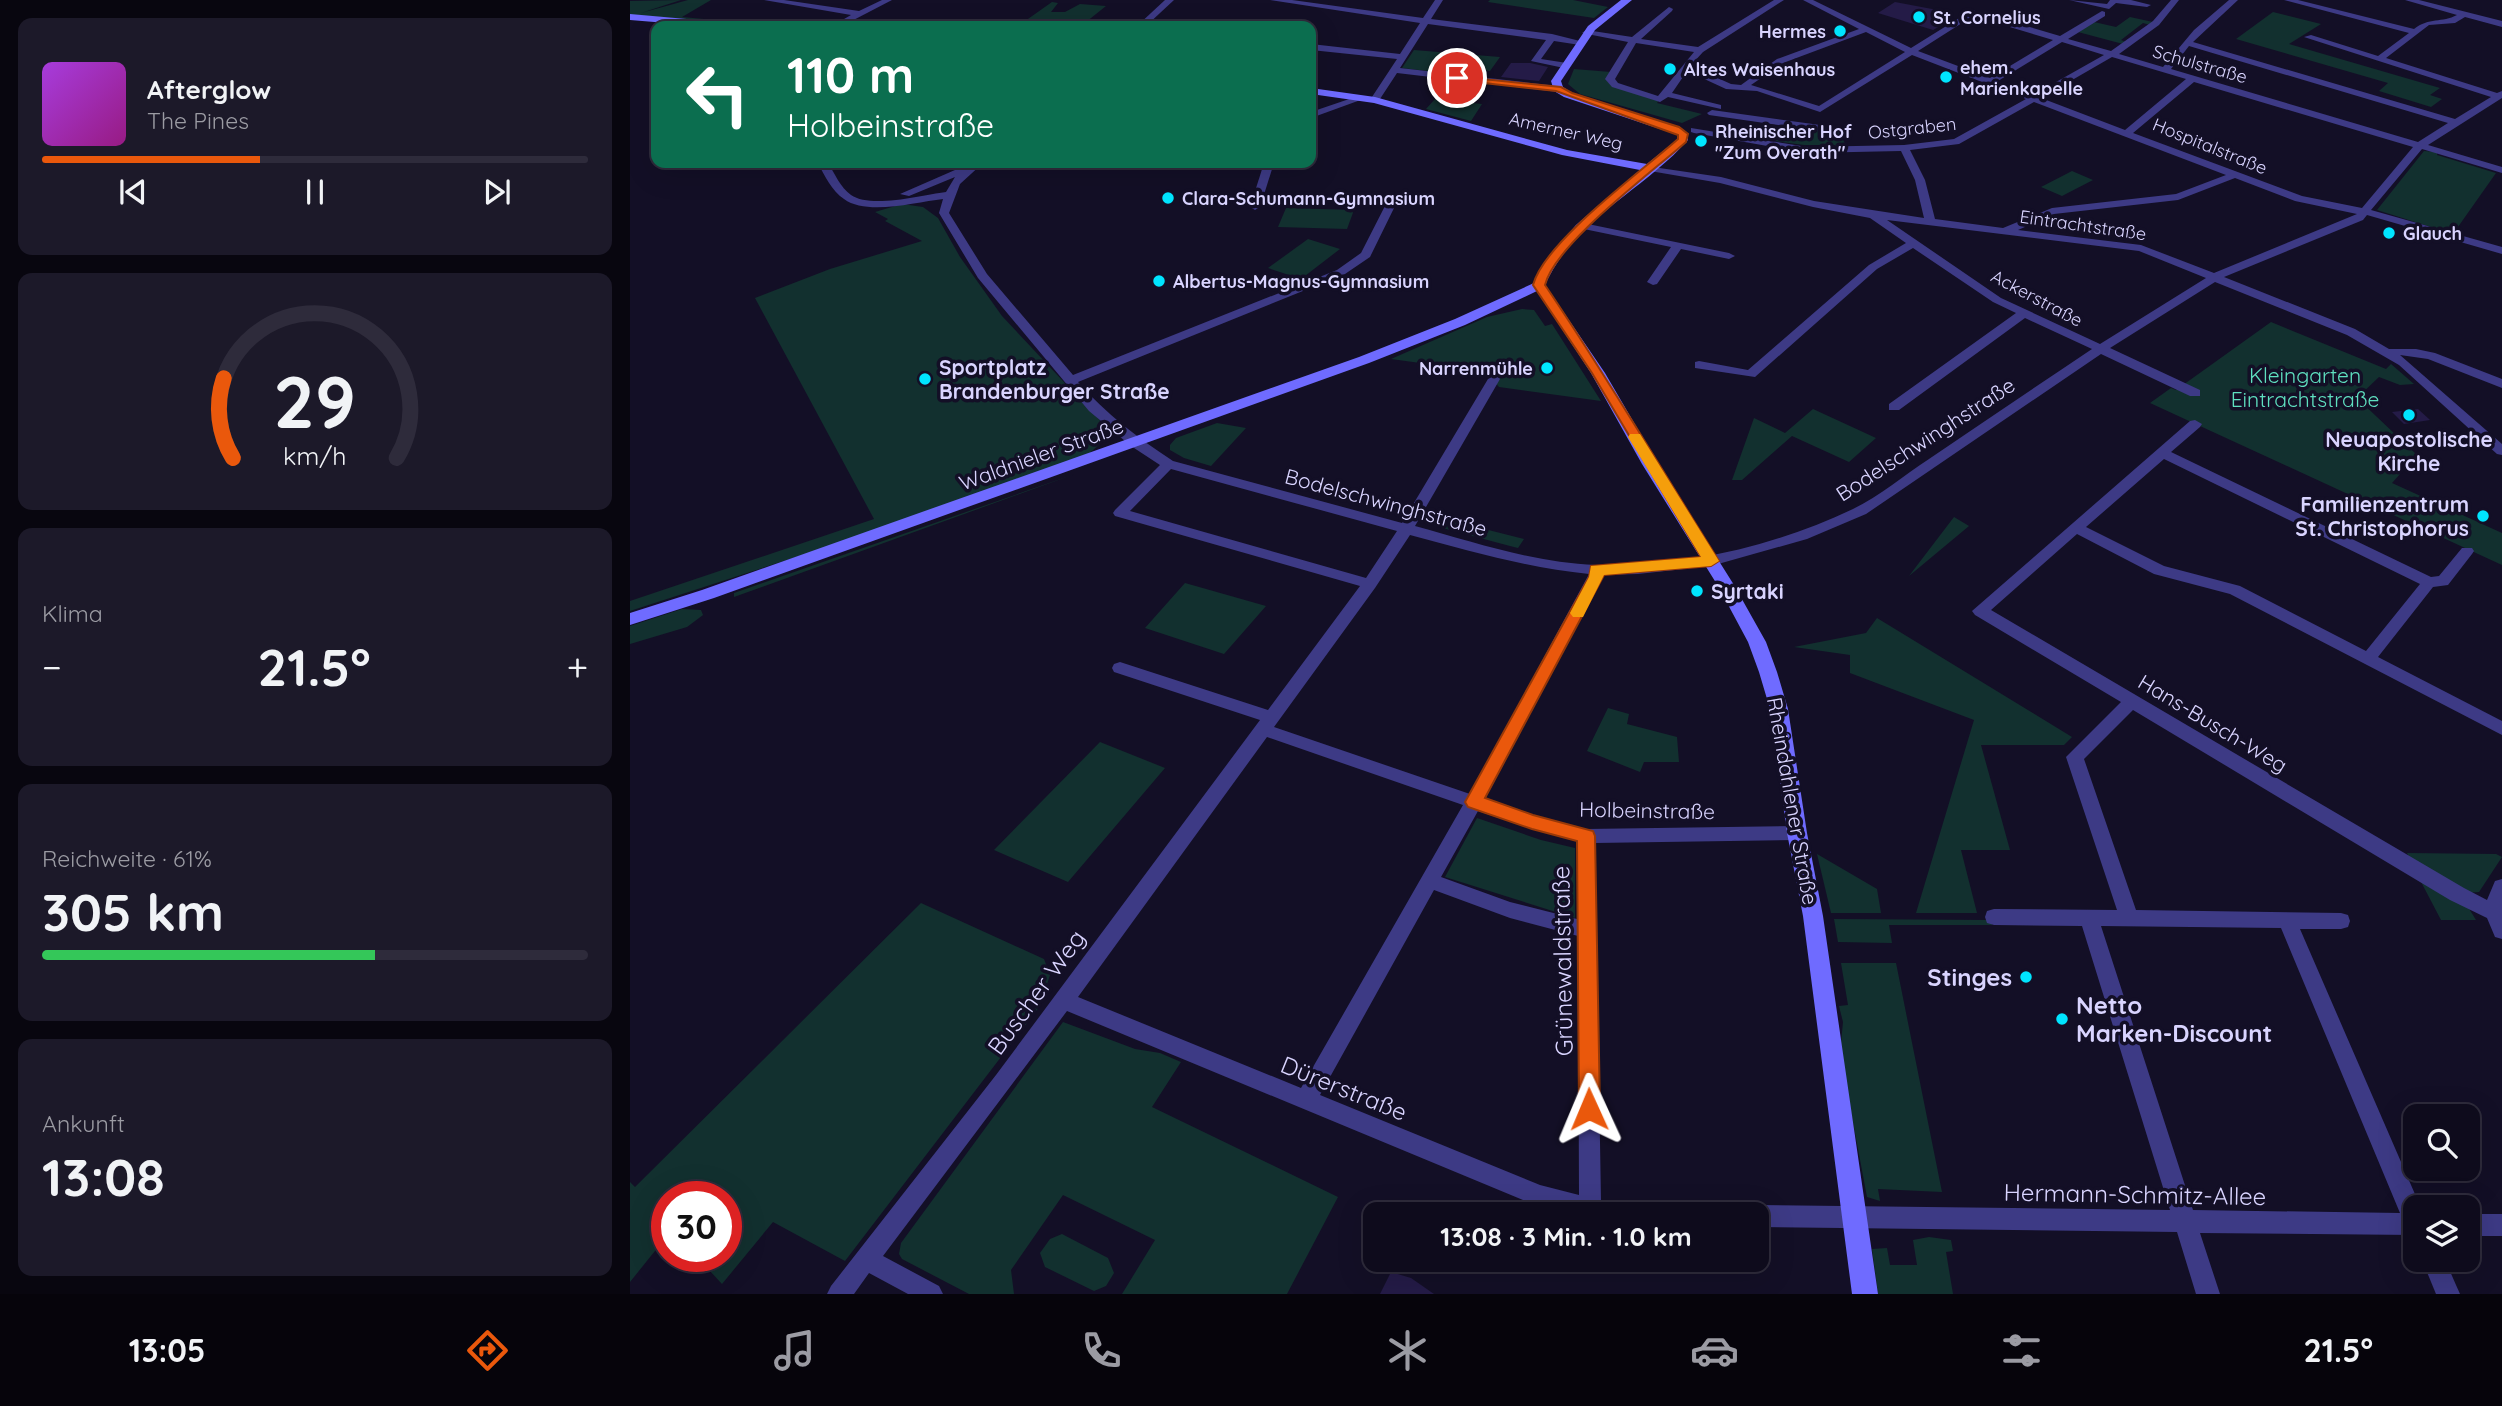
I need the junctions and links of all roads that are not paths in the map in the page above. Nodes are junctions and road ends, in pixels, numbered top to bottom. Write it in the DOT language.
graph roads {
  1 [pos="768,0"];
  2 [pos="888,0"];
  3 [pos="1170,0"];
  4 [pos="1274,0"];
  5 [pos="1439,0"];
  6 [pos="1627,0"];
  7 [pos="1780,0"];
  8 [pos="1807,0"];
  9 [pos="2073,0"];
  10 [pos="2115,0"];
  11 [pos="2175,0"];
  12 [pos="2234,0"];
  13 [pos="2288,0"];
  14 [pos="2409,0"];
  15 [pos="2147,5"];
  16 [pos="1669,9"];
  17 [pos="2342,12"];
  18 [pos="2102,14"];
  19 [pos="2463,14"];
  20 [pos="859,15"];
  21 [pos="630,17"];
  22 [pos="1426,20"];
  23 [pos="675,21"];
  24 [pos="846,21"];
  25 [pos="1147,21"];
  26 [pos="2328,22"];
  27 [pos="2502,24"];
  28 [pos="1864,30"];
  29 [pos="2413,31"];
  30 [pos="1552,37"];
  31 [pos="1583,37"];
  32 [pos="2308,37"];
  33 [pos="2061,39"];
  34 [pos="1634,40"];
  35 [pos="2188,43"];
  36 [pos="1316,48"];
  37 [pos="1700,50"];
  38 [pos="1912,52"];
  39 [pos="2113,55"];
  40 [pos="1401,57"];
  41 [pos="2381,58"];
  42 [pos="1688,64"];
  43 [pos="1564,65"];
  44 [pos="1393,70"];
  45 [pos="2165,70"];
  46 [pos="2193,78"];
  47 [pos="1992,81"];
  48 [pos="1745,85"];
  49 [pos="1729,87"];
  50 [pos="1558,89"];
  51 [pos="1316,92"];
  52 [pos="1666,94"];
  53 [pos="2500,95"];
  54 [pos="2037,97"];
  55 [pos="1361,98"];
  56 [pos="1375,100"];
  57 [pos="1715,110"];
  58 [pos="1316,113"];
  59 [pos="2457,123"];
  60 [pos="1820,128"];
  61 [pos="1689,132"];
  62 [pos="2128,132"];
  63 [pos="2419,146"];
  64 [pos="1904,148"];
  65 [pos="826,168"];
  66 [pos="966,168"];
  67 [pos="970,168"];
  68 [pos="1267,168"];
  69 [pos="1650,168"];
  70 [pos="2502,170"];
  71 [pos="2235,175"];
  72 [pos="947,195"];
  73 [pos="887,202"];
  74 [pos="1391,204"];
  75 [pos="1255,207"];
  76 [pos="2364,213"];
  77 [pos="1873,215"];
  78 [pos="1930,222"];
  79 [pos="1583,226"];
  80 [pos="2003,231"];
  81 [pos="1913,243"];
  82 [pos="1678,246"];
  83 [pos="2502,251"];
  84 [pos="1730,256"];
  85 [pos="2215,277"];
  86 [pos="1653,282"];
  87 [pos="1539,285"];
  88 [pos="2024,313"];
  89 [pos="2100,349"];
  90 [pos="2387,353"];
  91 [pos="1699,365"];
  92 [pos="1494,379"];
  93 [pos="1071,380"];
  94 [pos="2502,384"];
  95 [pos="2196,393"];
  96 [pos="1894,407"];
  97 [pos="2195,424"];
  98 [pos="1136,443"];
  99 [pos="2502,451"];
  100 [pos="2163,453"];
  101 [pos="1168,464"];
  102 [pos="2077,528"];
  103 [pos="1406,529"];
  104 [pos="2467,551"];
  105 [pos="2041,558"];
  106 [pos="1711,561"];
  107 [pos="1596,570"];
  108 [pos="2428,582"];
  109 [pos="1370,584"];
  110 [pos="630,619"];
  111 [pos="2368,659"];
  112 [pos="1120,668"];
  113 [pos="2132,701"];
  114 [pos="1266,723"];
  115 [pos="2502,729"];
  116 [pos="1474,802"];
  117 [pos="1797,833"];
  118 [pos="1586,836"];
  119 [pos="1430,881"];
  120 [pos="2502,887"];
  121 [pos="1994,917"];
  122 [pos="2089,919"];
  123 [pos="2130,920"];
  124 [pos="2287,920"];
  125 [pos="2341,921"];
  126 [pos="2498,922"];
  127 [pos="1588,930"];
  128 [pos="1063,1000"];
  129 [pos="1305,1101"];
  130 [pos="2403,1195"];
  131 [pos="1561,1202"];
  132 [pos="1599,1202"];
  133 [pos="1769,1216"];
  134 [pos="1854,1218"];
  135 [pos="2186,1221"];
  136 [pos="2403,1223"];
  137 [pos="2480,1225"];
  138 [pos="2502,1225"];
  139 [pos="868,1260"];
  140 [pos="2438,1272"];
  141 [pos="838,1294"];
  142 [pos="931,1294"];
  143 [pos="1865,1294"];
  144 [pos="2208,1294"];
  145 [pos="2448,1294"];
  1 -- 20 [label="street"];
  2 -- 20 [label="street"];
  3 -- 25 [label="street"];
  4 -- 22 [label="street"];
  5 -- 22 [label="street"];
  6 -- 31 [label="main road"];
  7 -- 37 [label="street"];
  8 -- 28 [label="street, Hospitalstraße"];
  9 -- 10 [label="street"];
  10 -- 15 [label="street"];
  11 -- 39 [label="street, Ostgraben"];
  12 -- 35 [label="street"];
  13 -- 17 [label="street"];
  14 -- 19 [label="street"];
  16 -- 34 [label="street"];
  17 -- 26 [label="street"];
  17 -- 29 [label="street"];
  18 -- 33 [label="street"];
  19 -- 27 [label="street"];
  19 -- 29 [label="street"];
  20 -- 24 [label="street"];
  21 -- 23 [label="main road"];
  22 -- 30 [label="street"];
  22 -- 40 [label="street"];
  28 -- 38 [label="street, Hospitalstraße"];
  28 -- 48 [label="street"];
  29 -- 41 [label="street"];
  30 -- 31 [label="street"];
  30 -- 43 [label="street"];
  31 -- 34 [label="street"];
  31 -- 43 [label="main road"];
  32 -- 41 [label="street"];
  33 -- 38 [label="street, Schulstraße"];
  33 -- 39 [label="street, Schulstraße"];
  33 -- 47 [label="street"];
  34 -- 37 [label="street"];
  34 -- 52 [label="street"];
  35 -- 45 [label="street"];
  35 -- 59 [label="street"];
  36 -- 40 [label="street"];
  37 -- 42 [label="street"];
  38 -- 47 [label="street, Hospitalstraße"];
  38 -- 48 [label="street"];
  39 -- 45 [label="street, Schulstraße"];
  39 -- 54 [label="street, Ostgraben"];
  40 -- 44 [label="street"];
  41 -- 53 [label="street"];
  42 -- 49 [label="street"];
  42 -- 52 [label="street"];
  43 -- 50 [label="main road"];
  44 -- 50 [label="street"];
  44 -- 56 [label="street"];
  45 -- 46 [label="street, Schulstraße"];
  46 -- 62 [label="street"];
  46 -- 63 [label="street, Schulstraße"];
  47 -- 54 [label="street, Hospitalstraße"];
  48 -- 49 [label="street"];
  49 -- 57 [label="street"];
  50 -- 61 [label="main road"];
  51 -- 55 [label="main road, Amerner Weg"];
  52 -- 57 [label="street"];
  53 -- 59 [label="street, Bodelschwinghstraße"];
  54 -- 62 [label="street, Hospitalstraße"];
  54 -- 64 [label="street, Ostgraben"];
  55 -- 56 [label="main road, Amerner Weg"];
  55 -- 58 [label="street"];
  56 -- 69 [label="main road, Amerner Weg"];
  57 -- 60 [label="street"];
  57 -- 61 [label="street"];
  59 -- 63 [label="street, Bodelschwinghstraße"];
  61 -- 64 [label="street, Ostgraben"];
  61 -- 69 [label="main road"];
  62 -- 71 [label="street, Hospitalstraße"];
  63 -- 70 [label="street, Schulstraße"];
  63 -- 76 [label="street, Bodelschwinghstraße"];
  64 -- 78 [label="street"];
  65 -- 73 [label="street"];
  66 -- 73 [label="street"];
  67 -- 72 [label="street"];
  68 -- 75 [label="street"];
  69 -- 77 [label="street, Eintrachtstraße"];
  69 -- 79 [label="main road"];
  71 -- 76 [label="street, Hospitalstraße"];
  71 -- 80 [label="street"];
  72 -- 73 [label="street"];
  72 -- 93 [label="street, Bodelschwinghstraße"];
  74 -- 93 [label="street"];
  76 -- 83 [label="street, Hospitalstraße"];
  76 -- 85 [label="street, Bodelschwinghstraße"];
  77 -- 78 [label="street, Eintrachtstraße"];
  77 -- 81 [label="street, Ackerstraße"];
  78 -- 80 [label="street, Eintrachtstraße"];
  79 -- 82 [label="street"];
  79 -- 87 [label="main road"];
  80 -- 85 [label="street, Eintrachtstraße"];
  81 -- 88 [label="street, Ackerstraße"];
  81 -- 91 [label="street"];
  82 -- 84 [label="street"];
  82 -- 86 [label="street"];
  85 -- 89 [label="street, Bodelschwinghstraße"];
  85 -- 90 [label="street, Eintrachtstraße"];
  87 -- 98 [label="main road, Waldnieler Straße"];
  87 -- 106 [label="main road, Rheindahlener Straße"];
  88 -- 89 [label="street, Ackerstraße"];
  88 -- 96 [label="street"];
  89 -- 95 [label="street, Ackerstraße"];
  89 -- 106 [label="street, Bodelschwinghstraße"];
  90 -- 94 [label="street"];
  90 -- 99 [label="street, Eintrachtstraße"];
  92 -- 103 [label="street, Buscher Weg"];
  93 -- 98 [label="street, Bodelschwinghstraße"];
  97 -- 100 [label="street"];
  98 -- 101 [label="street, Bodelschwinghstraße"];
  98 -- 110 [label="main road, Waldnieler Straße"];
  100 -- 102 [label="street"];
  100 -- 108 [label="street"];
  101 -- 103 [label="street, Bodelschwinghstraße"];
  101 -- 109 [label="street"];
  102 -- 105 [label="street"];
  102 -- 111 [label="street"];
  103 -- 107 [label="street, Bodelschwinghstraße"];
  103 -- 109 [label="street, Buscher Weg"];
  104 -- 108 [label="street"];
  105 -- 113 [label="street, Hans-Busch-Weg"];
  106 -- 107 [label="street, Bodelschwinghstraße"];
  106 -- 117 [label="main road, Rheindahlener Straße"];
  107 -- 116 [label="street"];
  108 -- 111 [label="street"];
  109 -- 114 [label="street, Buscher Weg"];
  111 -- 115 [label="street"];
  112 -- 114 [label="street"];
  113 -- 123 [label="street"];
  113 -- 126 [label="street, Hans-Busch-Weg"];
  114 -- 116 [label="street, Holbeinstraße"];
  114 -- 128 [label="street, Buscher Weg"];
  116 -- 118 [label="street, Holbeinstraße"];
  116 -- 119 [label="street"];
  117 -- 118 [label="street, Holbeinstraße"];
  117 -- 134 [label="main road, Rheindahlener Straße"];
  118 -- 127 [label="street, Grünewaldstraße"];
  119 -- 127 [label="street"];
  119 -- 129 [label="street"];
  120 -- 126 [label="street"];
  121 -- 122 [label="street"];
  122 -- 123 [label="street"];
  122 -- 135 [label="street"];
  123 -- 124 [label="street"];
  124 -- 125 [label="street"];
  124 -- 130 [label="street"];
  127 -- 132 [label="street, Grünewaldstraße"];
  128 -- 129 [label="street, Dürerstraße"];
  128 -- 139 [label="street, Buscher Weg"];
  129 -- 131 [label="street, Dürerstraße"];
  133 -- 134 [label="street"];
  134 -- 135 [label="street, Hermann-Schmitz-Allee"];
  134 -- 143 [label="main road, Rheindahlener Straße"];
  135 -- 136 [label="street, Hermann-Schmitz-Allee"];
  135 -- 144 [label="street"];
  137 -- 138 [label="street"];
  139 -- 141 [label="street, Buscher Weg"];
  139 -- 142 [label="street"];
  140 -- 145 [label="street"];
}
